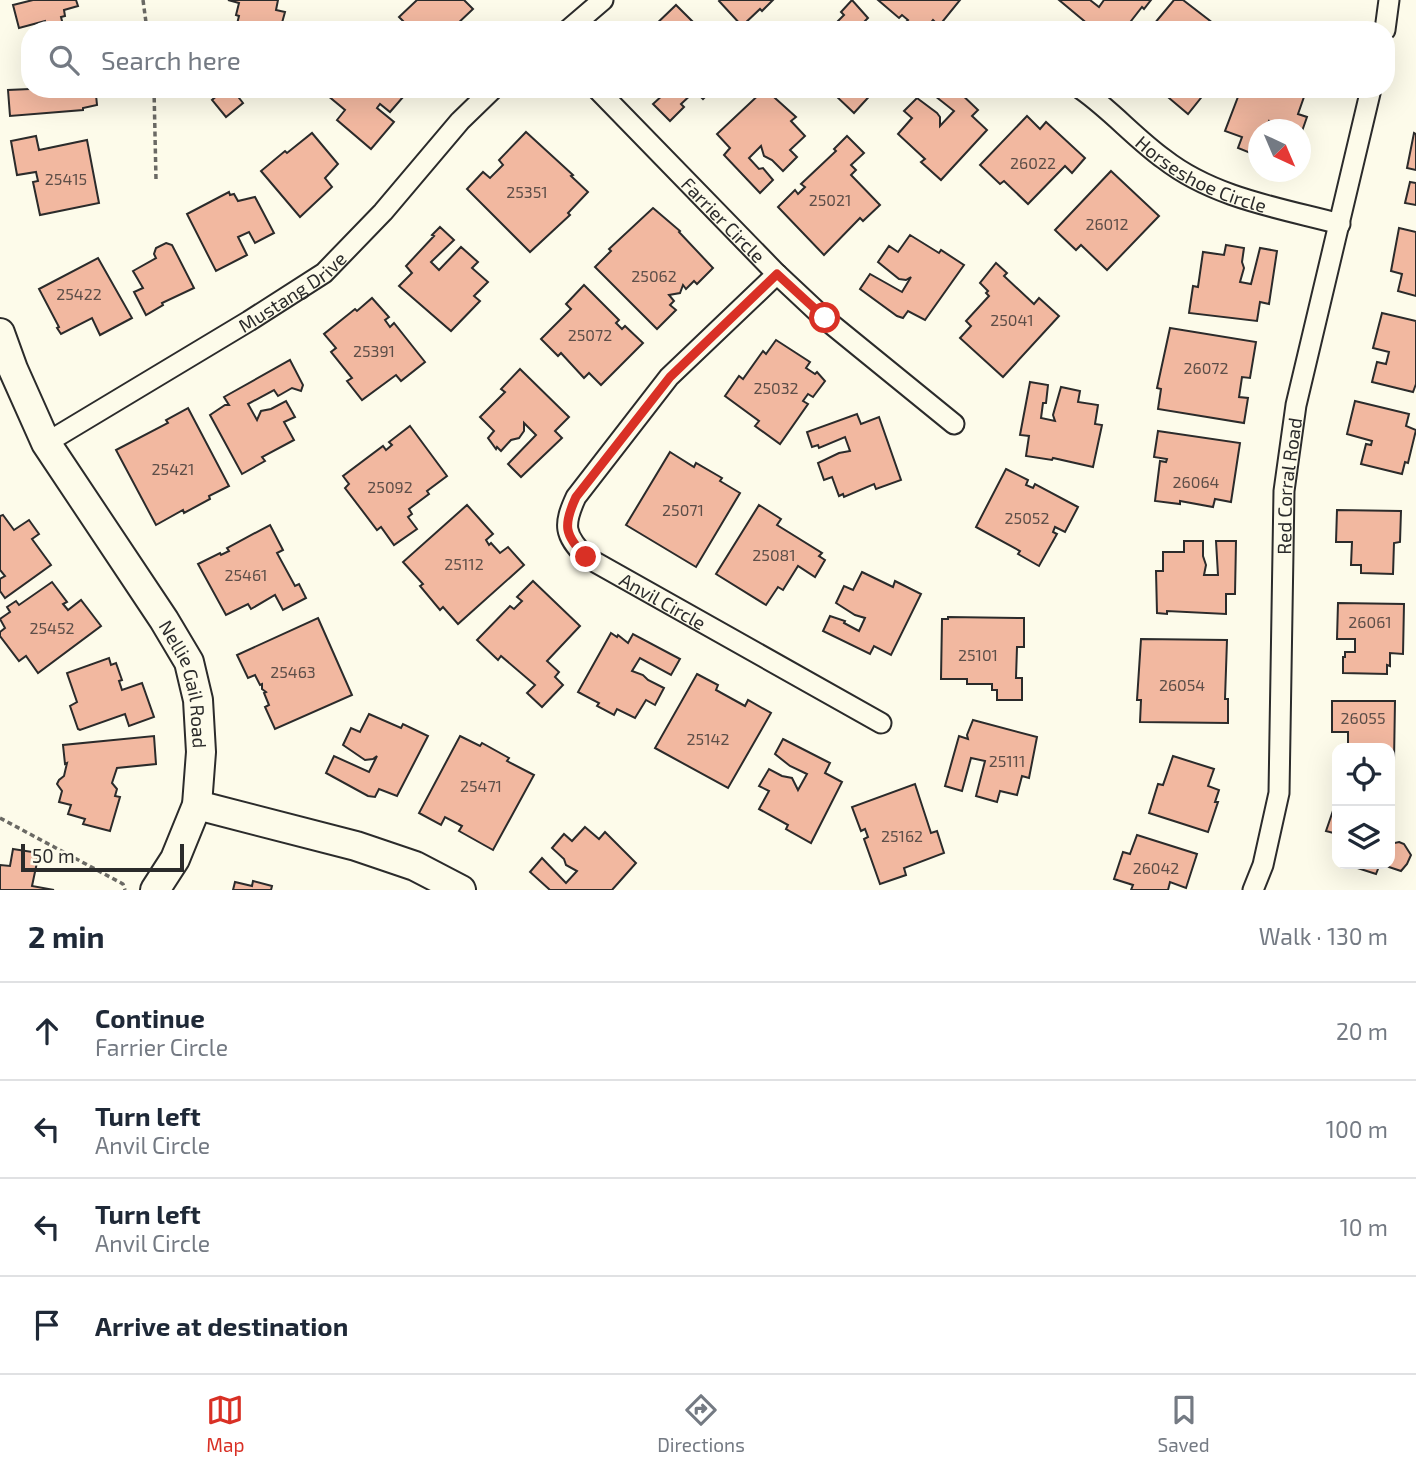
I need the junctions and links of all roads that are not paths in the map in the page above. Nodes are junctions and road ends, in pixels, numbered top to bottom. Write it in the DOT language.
graph roads {
  1 [pos="603,0"];
  2 [pos="1389,0"];
  3 [pos="578,21"];
  4 [pos="1386,21"];
  5 [pos="484,98"];
  6 [pos="606,98"];
  7 [pos="1092,98"];
  8 [pos="1369,98"];
  9 [pos="1340,223"];
  10 [pos="777,274"];
  11 [pos="0,333"];
  12 [pos="954,424"];
  13 [pos="46,443"];
  14 [pos="881,723"];
  15 [pos="197,805"];
  16 [pos="155,890"];
  17 [pos="461,890"];
  18 [pos="1253,890"];
  1 -- 3 [label="street"];
  2 -- 4 [label="street"];
  5 -- 13 [label="street, Mustang Drive"];
  6 -- 10 [label="street, Farrier Circle"];
  7 -- 9 [label="street, Horseshoe Circle"];
  8 -- 9 [label="street, Red Corral Road"];
  9 -- 18 [label="street, Red Corral Road"];
  10 -- 12 [label="street, Farrier Circle"];
  10 -- 14 [label="street, Anvil Circle"];
  11 -- 13 [label="street, Nellie Gail Road"];
  13 -- 15 [label="street, Nellie Gail Road"];
  15 -- 16 [label="street, Nellie Gail Road"];
  15 -- 17 [label="street"];
}
